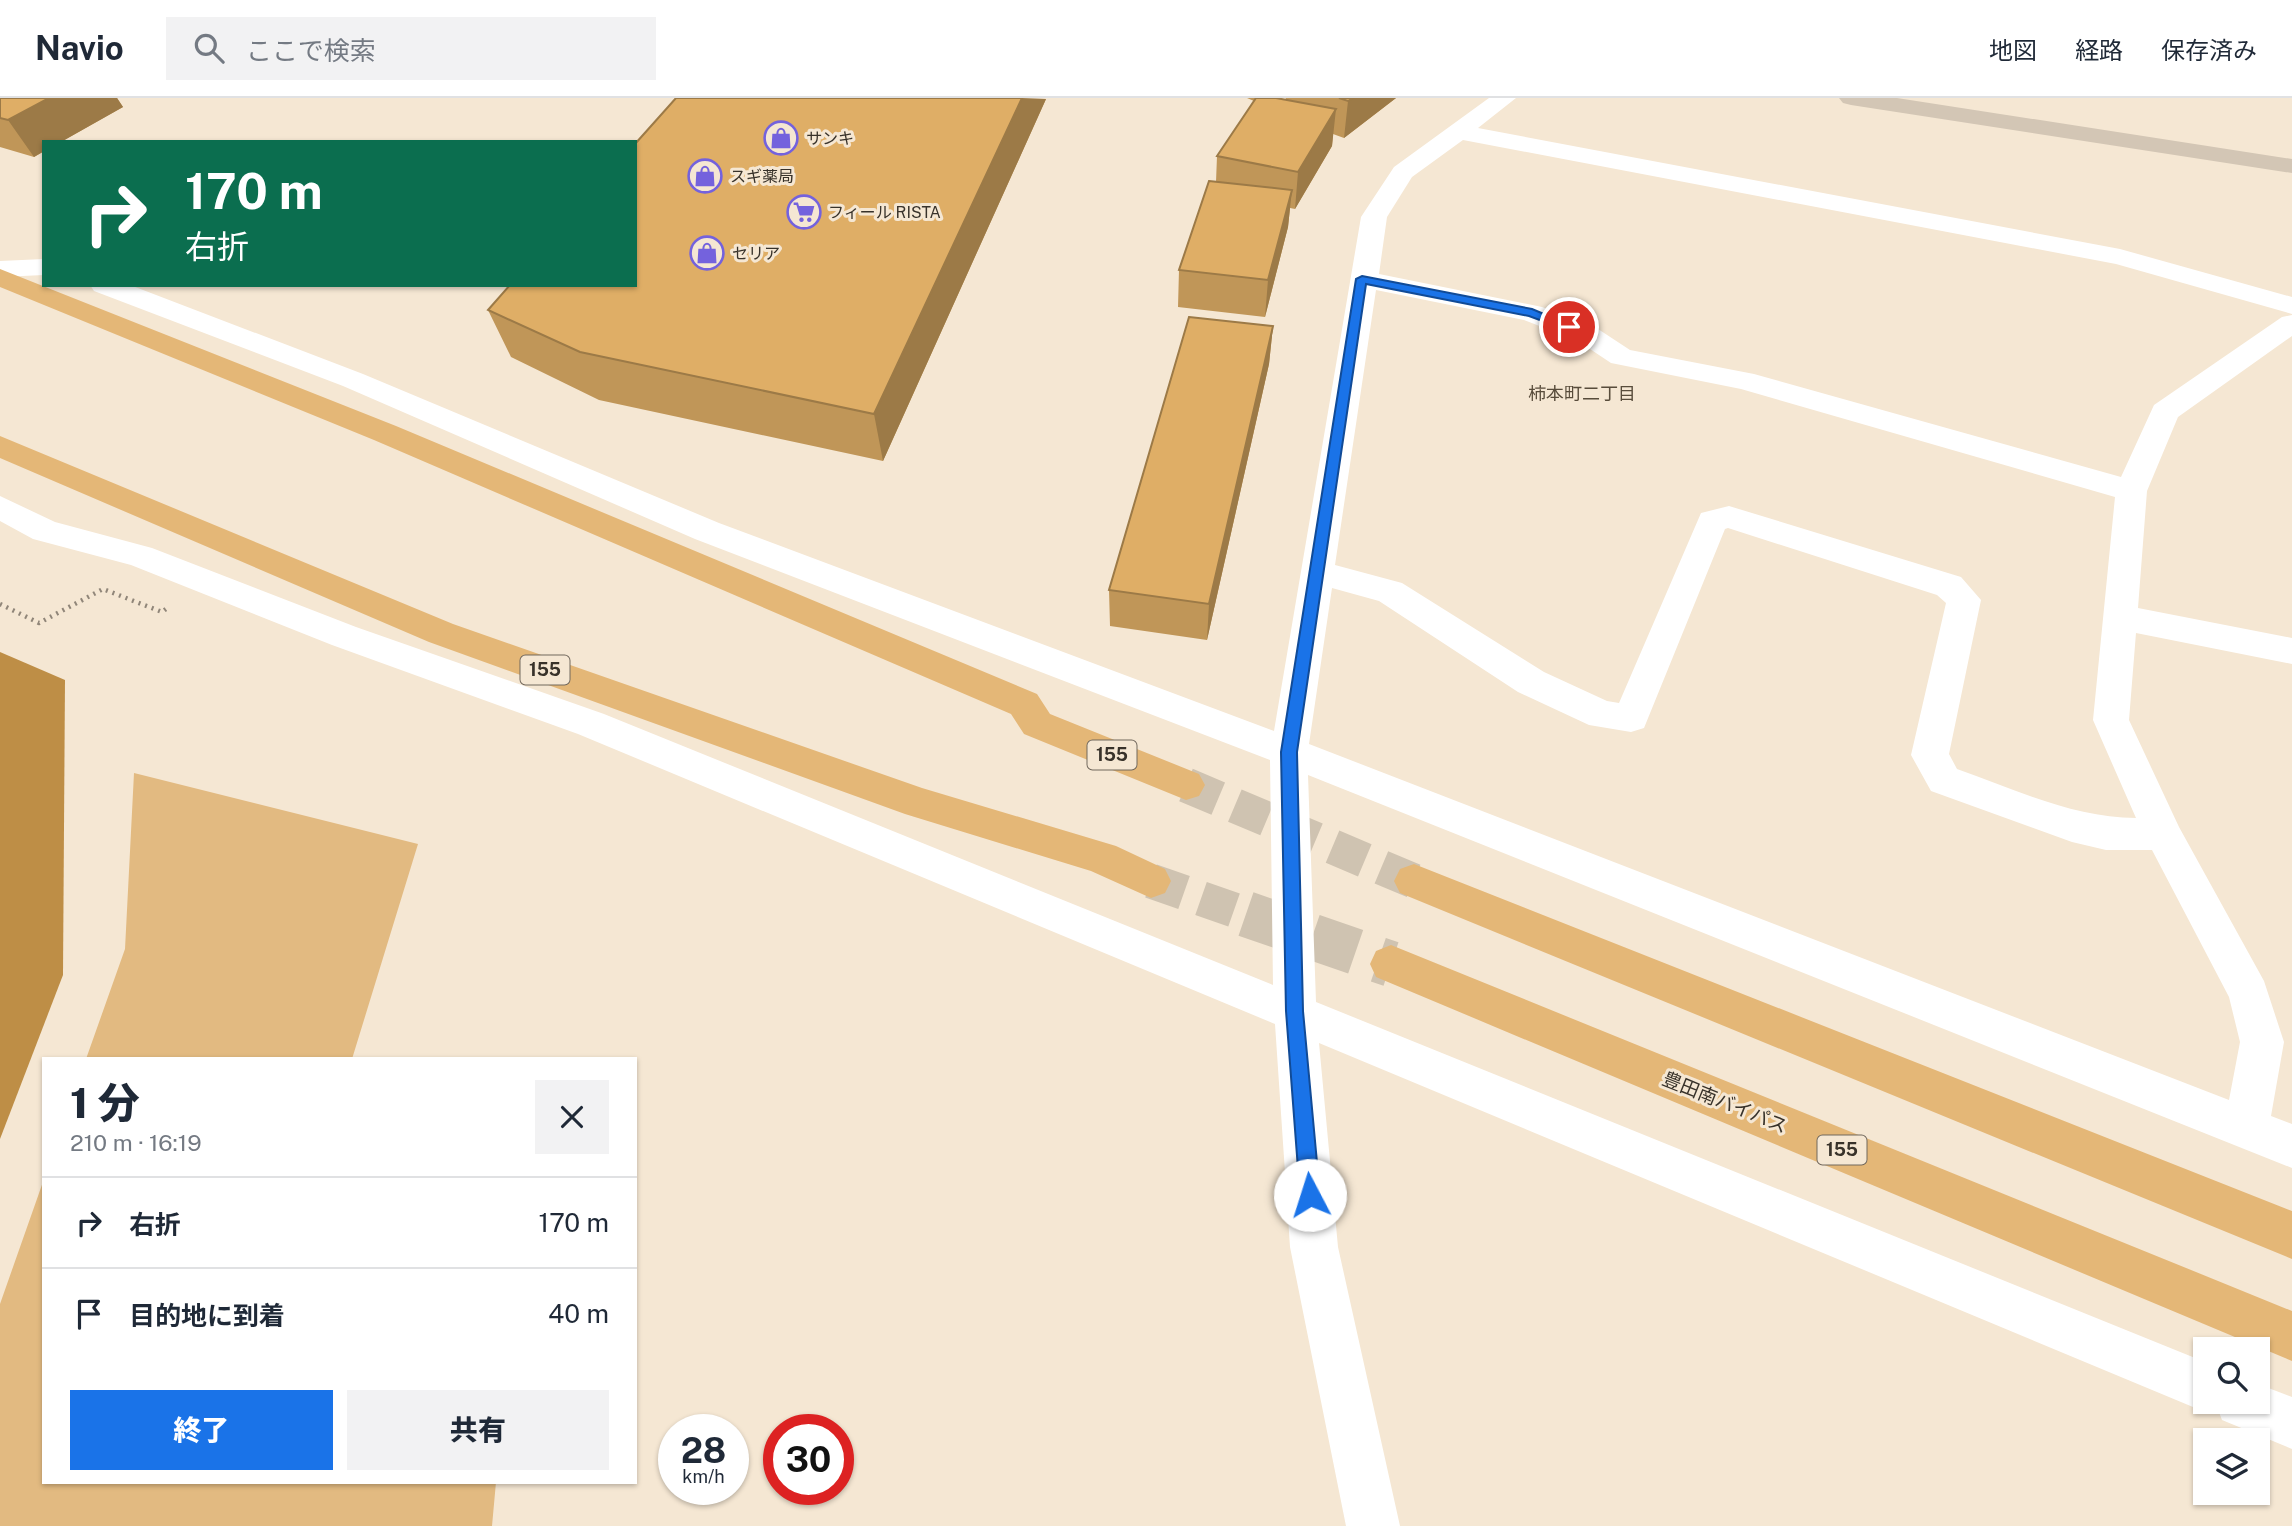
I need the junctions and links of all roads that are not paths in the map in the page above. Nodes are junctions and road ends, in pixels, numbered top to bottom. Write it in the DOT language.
graph roads {
  1 [pos="1504,98"];
  2 [pos="1850,98"];
  3 [pos="1456,131"];
  4 [pos="2292,166"];
  5 [pos="42,267"];
  6 [pos="0,269"];
  7 [pos="0,277"];
  8 [pos="1362,279"];
  9 [pos="109,287"];
  10 [pos="2292,306"];
  11 [pos="2292,323"];
  12 [pos="0,446"];
  13 [pos="2131,492"];
  14 [pos="0,507"];
  15 [pos="1317,572"];
  16 [pos="2122,618"];
  17 [pos="2292,650"];
  18 [pos="1289,752"];
  19 [pos="1186,785"];
  20 [pos="2163,834"];
  21 [pos="1151,881"];
  22 [pos="1414,881"];
  23 [pos="1391,964"];
  24 [pos="1295,1011"];
  25 [pos="2246,1128"];
  26 [pos="2292,1146"];
  27 [pos="2292,1236"];
  28 [pos="2292,1336"];
  29 [pos="2193,1382"];
  30 [pos="2270,1414"];
  31 [pos="2292,1423"];
  32 [pos="1373,1526"];
  1 -- 3 [label="street"];
  2 -- 4 [label="street"];
  3 -- 8 [label="street"];
  3 -- 10 [label="street"];
  5 -- 6 [label="street"];
  7 -- 19 [label="highway, 155"];
  8 -- 13 [label="street"];
  8 -- 15 [label="street"];
  9 -- 18 [label="street"];
  11 -- 13 [label="street"];
  12 -- 21 [label="highway, 155"];
  13 -- 16 [label="street"];
  14 -- 24 [label="street"];
  15 -- 18 [label="street"];
  15 -- 20 [label="street"];
  16 -- 17 [label="street"];
  16 -- 20 [label="street"];
  18 -- 24 [label="street"];
  18 -- 25 [label="street"];
  20 -- 25 [label="street"];
  22 -- 27 [label="highway"];
  23 -- 28 [label="highway, 豊田南バイパス / 155"];
  24 -- 29 [label="street"];
  24 -- 32 [label="street"];
  25 -- 26 [label="street"];
  30 -- 31 [label="street"];
}
